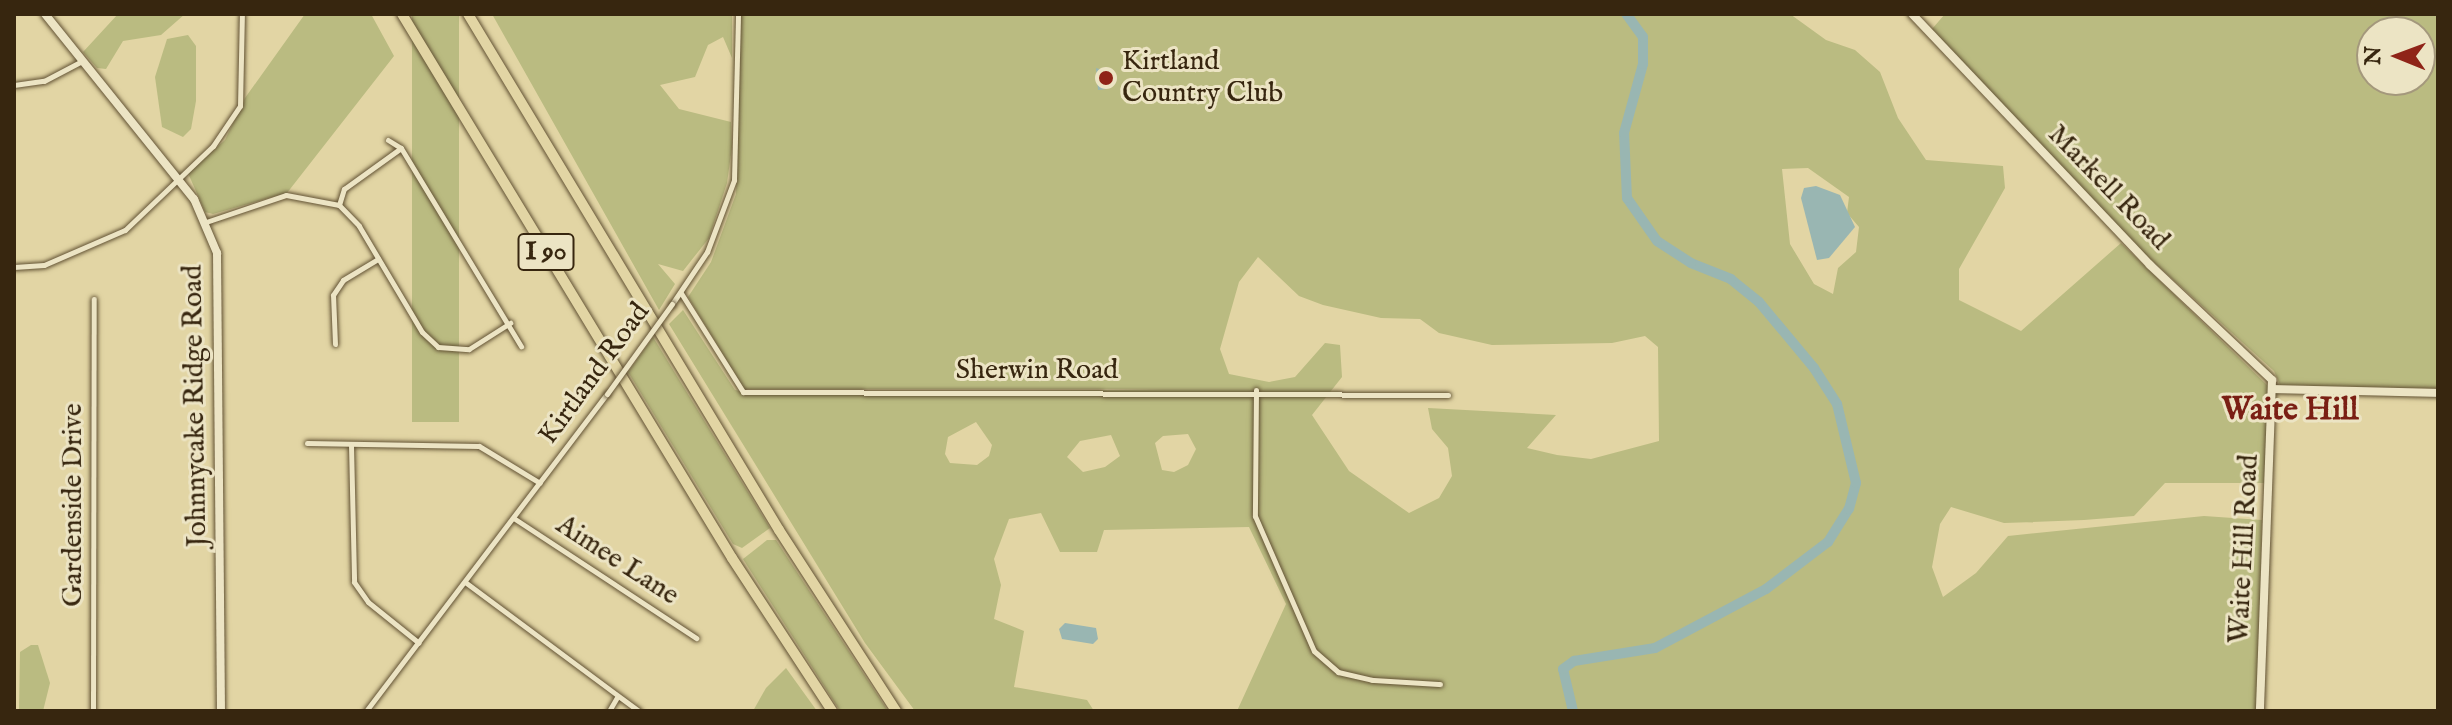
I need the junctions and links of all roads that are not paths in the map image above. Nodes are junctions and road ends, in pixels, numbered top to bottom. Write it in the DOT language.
graph roads {
  1 [pos="46,14"];
  2 [pos="242,14"];
  3 [pos="399,14"];
  4 [pos="468,14"];
  5 [pos="476,14"];
  6 [pos="738,14"];
  7 [pos="1912,14"];
  8 [pos="82,61"];
  9 [pos="14,85"];
  10 [pos="534,123"];
  11 [pos="388,140"];
  12 [pos="401,148"];
  13 [pos="178,177"];
  14 [pos="339,205"];
  15 [pos="206,222"];
  16 [pos="378,259"];
  17 [pos="14,267"];
  18 [pos="681,293"];
  19 [pos="94,299"];
  20 [pos="510,323"];
  21 [pos="335,344"];
  22 [pos="521,346"];
  23 [pos="2275,389"];
  24 [pos="1256,390"];
  25 [pos="2438,393"];
  26 [pos="1448,395"];
  27 [pos="307,443"];
  28 [pos="351,445"];
  29 [pos="540,483"];
  30 [pos="515,519"];
  31 [pos="465,582"];
  32 [pos="696,638"];
  33 [pos="419,643"];
  34 [pos="1440,684"];
  35 [pos="617,697"];
  36 [pos="93,711"];
  37 [pos="221,711"];
  38 [pos="366,711"];
  39 [pos="609,711"];
  40 [pos="639,711"];
  41 [pos="832,711"];
  42 [pos="896,711"];
  43 [pos="2260,711"];
  1 -- 8 [label="street, Johnnycake Ridge Road"];
  2 -- 13 [label="street"];
  3 -- 41 [label="highway, I 90"];
  4 -- 10 [label="highway, I 90"];
  5 -- 10 [label="highway"];
  6 -- 18 [label="street, Kirtland Road"];
  7 -- 23 [label="street, Markell Road"];
  8 -- 9 [label="street"];
  8 -- 13 [label="street, Johnnycake Ridge Road"];
  10 -- 42 [label="highway, I 90"];
  11 -- 12 [label="street"];
  12 -- 14 [label="street"];
  12 -- 20 [label="street"];
  13 -- 15 [label="street, Johnnycake Ridge Road"];
  13 -- 17 [label="street"];
  14 -- 15 [label="street"];
  14 -- 16 [label="street"];
  15 -- 37 [label="street, Johnnycake Ridge Road"];
  16 -- 20 [label="street"];
  16 -- 21 [label="street"];
  18 -- 24 [label="street, Sherwin Road"];
  18 -- 29 [label="street, Kirtland Road, bridge"];
  19 -- 36 [label="street, Gardenside Drive"];
  20 -- 22 [label="street"];
  23 -- 25 [label="street"];
  23 -- 43 [label="street, Waite Hill Road"];
  24 -- 26 [label="street, Sherwin Road"];
  24 -- 34 [label="street"];
  27 -- 28 [label="street"];
  28 -- 29 [label="street"];
  28 -- 33 [label="street"];
  29 -- 30 [label="street, Kirtland Road"];
  30 -- 31 [label="street, Kirtland Road"];
  30 -- 32 [label="street, Aimee Lane"];
  31 -- 33 [label="street, Kirtland Road"];
  31 -- 35 [label="street"];
  33 -- 38 [label="street, Kirtland Road"];
  35 -- 39 [label="street"];
  35 -- 40 [label="street"];
}
